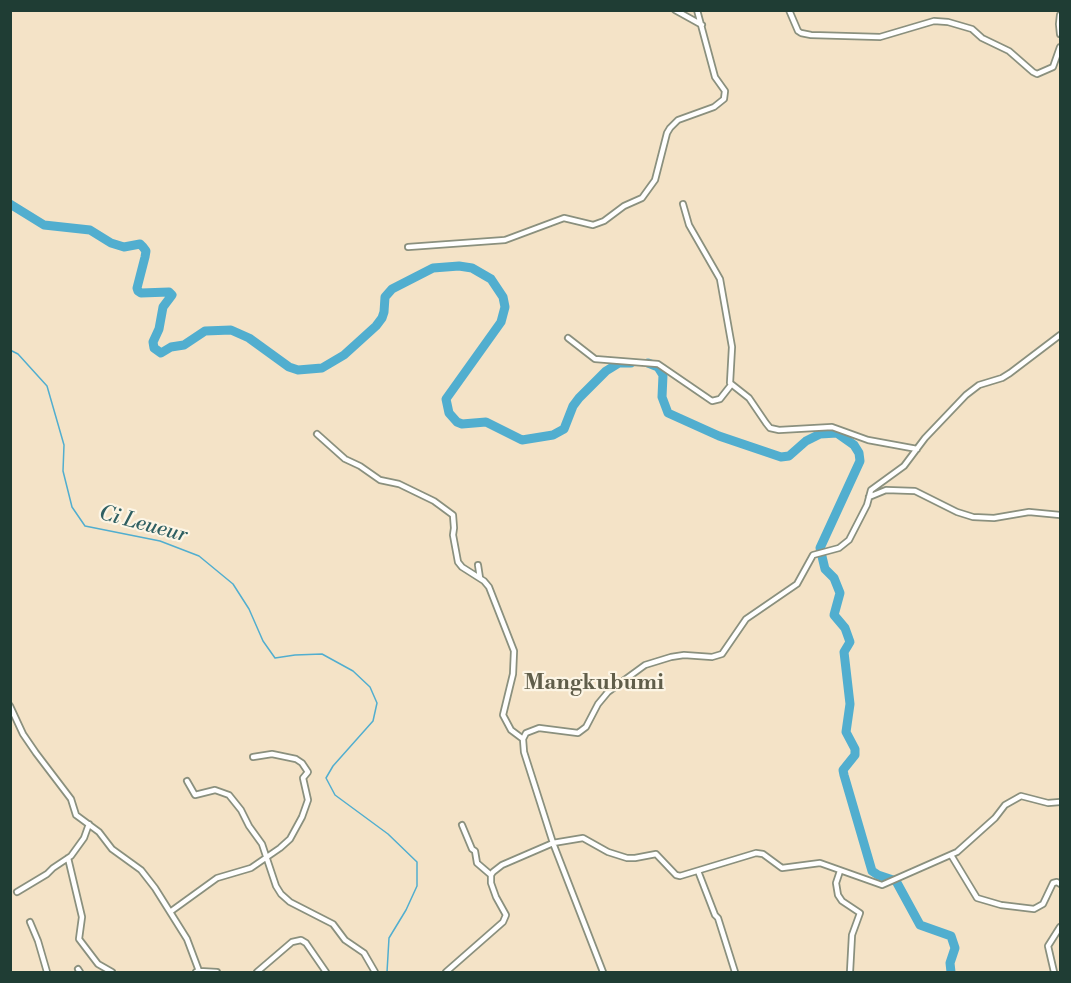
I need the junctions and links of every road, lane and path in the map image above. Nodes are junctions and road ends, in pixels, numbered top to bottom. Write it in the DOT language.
graph roads {
  1 [pos="675,10"];
  2 [pos="698,10"];
  3 [pos="789,10"];
  4 [pos="1060,15"];
  5 [pos="702,26"];
  6 [pos="1060,34"];
  7 [pos="1060,46"];
  8 [pos="683,204"];
  9 [pos="408,247"];
  10 [pos="1060,335"];
  11 [pos="568,338"];
  12 [pos="731,385"];
  13 [pos="317,434"];
  14 [pos="917,449"];
  15 [pos="869,497"];
  16 [pos="1060,515"];
  17 [pos="478,565"];
  18 [pos="480,578"];
  19 [pos="10,706"];
  20 [pos="523,739"];
  21 [pos="253,757"];
  22 [pos="187,781"];
  23 [pos="1060,802"];
  24 [pos="89,824"];
  25 [pos="462,825"];
  26 [pos="553,843"];
  27 [pos="951,855"];
  28 [pos="267,857"];
  29 [pos="68,858"];
  30 [pos="840,870"];
  31 [pos="698,871"];
  32 [pos="491,875"];
  33 [pos="1060,884"];
  34 [pos="17,892"];
  35 [pos="170,912"];
  36 [pos="30,922"];
  37 [pos="1060,927"];
  38 [pos="47,972"];
  39 [pos="111,972"];
  40 [pos="198,972"];
  41 [pos="217,972"];
  42 [pos="257,972"];
  43 [pos="326,972"];
  44 [pos="375,972"];
  45 [pos="446,972"];
  46 [pos="603,972"];
  47 [pos="735,972"];
  48 [pos="850,972"];
  49 [pos="1054,972"];
  1 -- 5 [label="street"];
  2 -- 5 [label="street"];
  3 -- 7 [label="street"];
  4 -- 6 [label="street"];
  5 -- 9 [label="street"];
  8 -- 12 [label="street"];
  10 -- 14 [label="street"];
  11 -- 12 [label="street"];
  12 -- 14 [label="street"];
  13 -- 18 [label="street"];
  14 -- 15 [label="street"];
  15 -- 16 [label="street"];
  15 -- 20 [label="street"];
  17 -- 18 [label="street"];
  18 -- 20 [label="street"];
  19 -- 24 [label="street"];
  20 -- 26 [label="street"];
  21 -- 28 [label="street"];
  22 -- 28 [label="street"];
  23 -- 27 [label="street"];
  24 -- 29 [label="street"];
  24 -- 35 [label="street"];
  25 -- 32 [label="street"];
  26 -- 31 [label="street"];
  26 -- 32 [label="street"];
  26 -- 46 [label="street"];
  27 -- 30 [label="street"];
  27 -- 33 [label="street"];
  28 -- 35 [label="street"];
  28 -- 44 [label="street"];
  29 -- 34 [label="street"];
  29 -- 39 [label="street"];
  30 -- 31 [label="street"];
  30 -- 48 [label="street"];
  31 -- 47 [label="street"];
  32 -- 45 [label="street"];
  35 -- 40 [label="street"];
  36 -- 38 [label="street"];
  37 -- 49 [label="street"];
  40 -- 41 [label="street"];
  42 -- 43 [label="street"];
}
